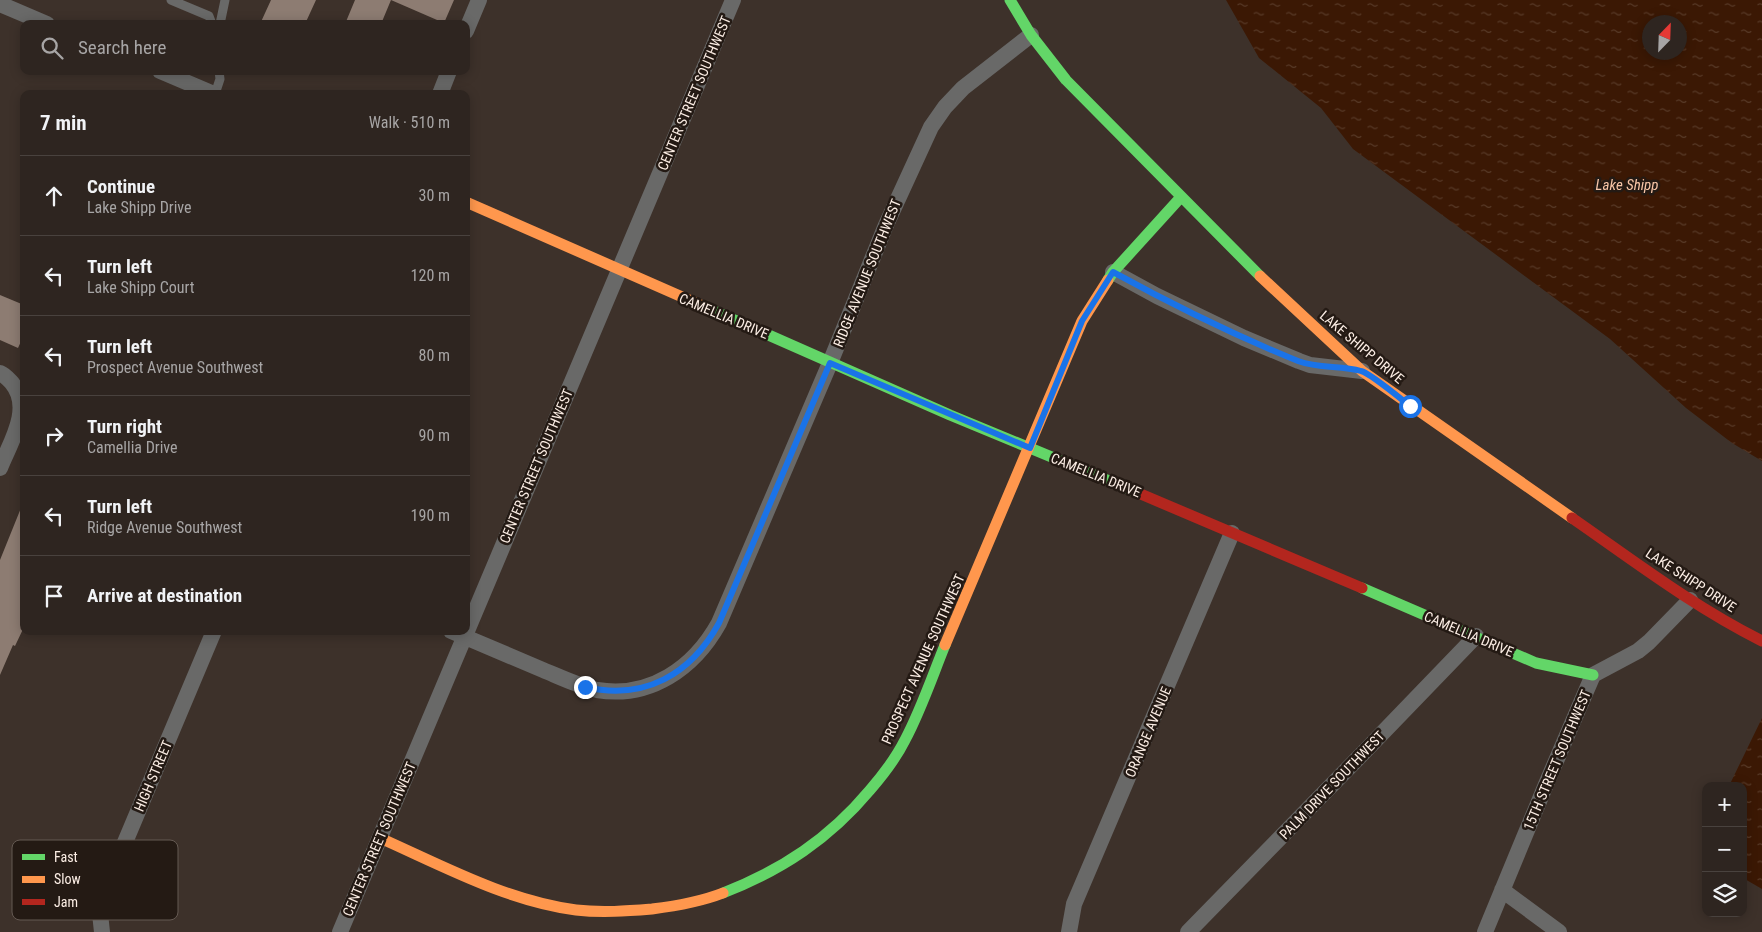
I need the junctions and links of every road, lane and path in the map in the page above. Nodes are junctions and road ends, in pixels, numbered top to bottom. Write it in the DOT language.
graph roads {
  1 [pos="171,0"];
  2 [pos="225,0"];
  3 [pos="479,0"];
  4 [pos="733,0"];
  5 [pos="1010,0"];
  6 [pos="0,4"];
  7 [pos="18,5"];
  8 [pos="41,20"];
  9 [pos="211,20"];
  10 [pos="221,20"];
  11 [pos="470,21"];
  12 [pos="1031,35"];
  13 [pos="170,75"];
  14 [pos="220,75"];
  15 [pos="447,75"];
  16 [pos="205,90"];
  17 [pos="216,90"];
  18 [pos="442,90"];
  19 [pos="1181,197"];
  20 [pos="470,204"];
  21 [pos="620,269"];
  22 [pos="1113,272"];
  23 [pos="830,363"];
  24 [pos="1362,371"];
  25 [pos="0,373"];
  26 [pos="20,401"];
  27 [pos="20,421"];
  28 [pos="1030,448"];
  29 [pos="0,468"];
  30 [pos="1232,533"];
  31 [pos="1690,600"];
  32 [pos="470,607"];
  33 [pos="212,635"];
  34 [pos="458,635"];
  35 [pos="460,635"];
  36 [pos="1476,636"];
  37 [pos="1762,642"];
  38 [pos="1593,676"];
  39 [pos="380,838"];
  40 [pos="126,840"];
  41 [pos="1502,890"];
  42 [pos="340,932"];
  43 [pos="1069,932"];
  44 [pos="1188,932"];
  45 [pos="1484,932"];
  46 [pos="1559,932"];
  1 -- 9 [label="lane"];
  2 -- 10 [label="lane"];
  3 -- 11 [label="street"];
  4 -- 21 [label="street, CENTER STREET SOUTHWEST"];
  5 -- 12 [label="street, LAKE SHIPP DRIVE"];
  6 -- 7 [label="street"];
  7 -- 8 [label="street"];
  12 -- 19 [label="street, LAKE SHIPP DRIVE"];
  12 -- 23 [label="street, RIDGE AVENUE SOUTHWEST"];
  13 -- 16 [label="street"];
  14 -- 17 [label="lane"];
  15 -- 18 [label="street"];
  19 -- 22 [label="street, PROSPECT AVENUE SOUTHWEST"];
  19 -- 24 [label="street, LAKE SHIPP DRIVE"];
  20 -- 21 [label="street, CAMELLIA DRIVE"];
  21 -- 23 [label="street, CAMELLIA DRIVE"];
  21 -- 32 [label="street, CENTER STREET SOUTHWEST"];
  22 -- 24 [label="street"];
  22 -- 28 [label="street, PROSPECT AVENUE SOUTHWEST"];
  23 -- 28 [label="street, CAMELLIA DRIVE"];
  23 -- 35 [label="street, RIDGE AVENUE SOUTHWEST"];
  24 -- 31 [label="street, LAKE SHIPP DRIVE"];
  25 -- 26 [label="street"];
  27 -- 29 [label="street"];
  28 -- 30 [label="street, CAMELLIA DRIVE"];
  28 -- 39 [label="street, PROSPECT AVENUE SOUTHWEST"];
  30 -- 36 [label="street, CAMELLIA DRIVE"];
  30 -- 43 [label="street, ORANGE AVENUE"];
  31 -- 37 [label="street, LAKE SHIPP DRIVE"];
  31 -- 38 [label="street, 15TH STREET SOUTHWEST"];
  33 -- 40 [label="street, HIGH STREET"];
  34 -- 39 [label="street, CENTER STREET SOUTHWEST"];
  36 -- 38 [label="street, CAMELLIA DRIVE"];
  36 -- 44 [label="street, PALM DRIVE SOUTHWEST"];
  38 -- 41 [label="street, 15TH STREET SOUTHWEST"];
  39 -- 42 [label="street, CENTER STREET SOUTHWEST"];
  41 -- 45 [label="street, 15TH STREET SOUTHWEST"];
  41 -- 46 [label="street"];
}
